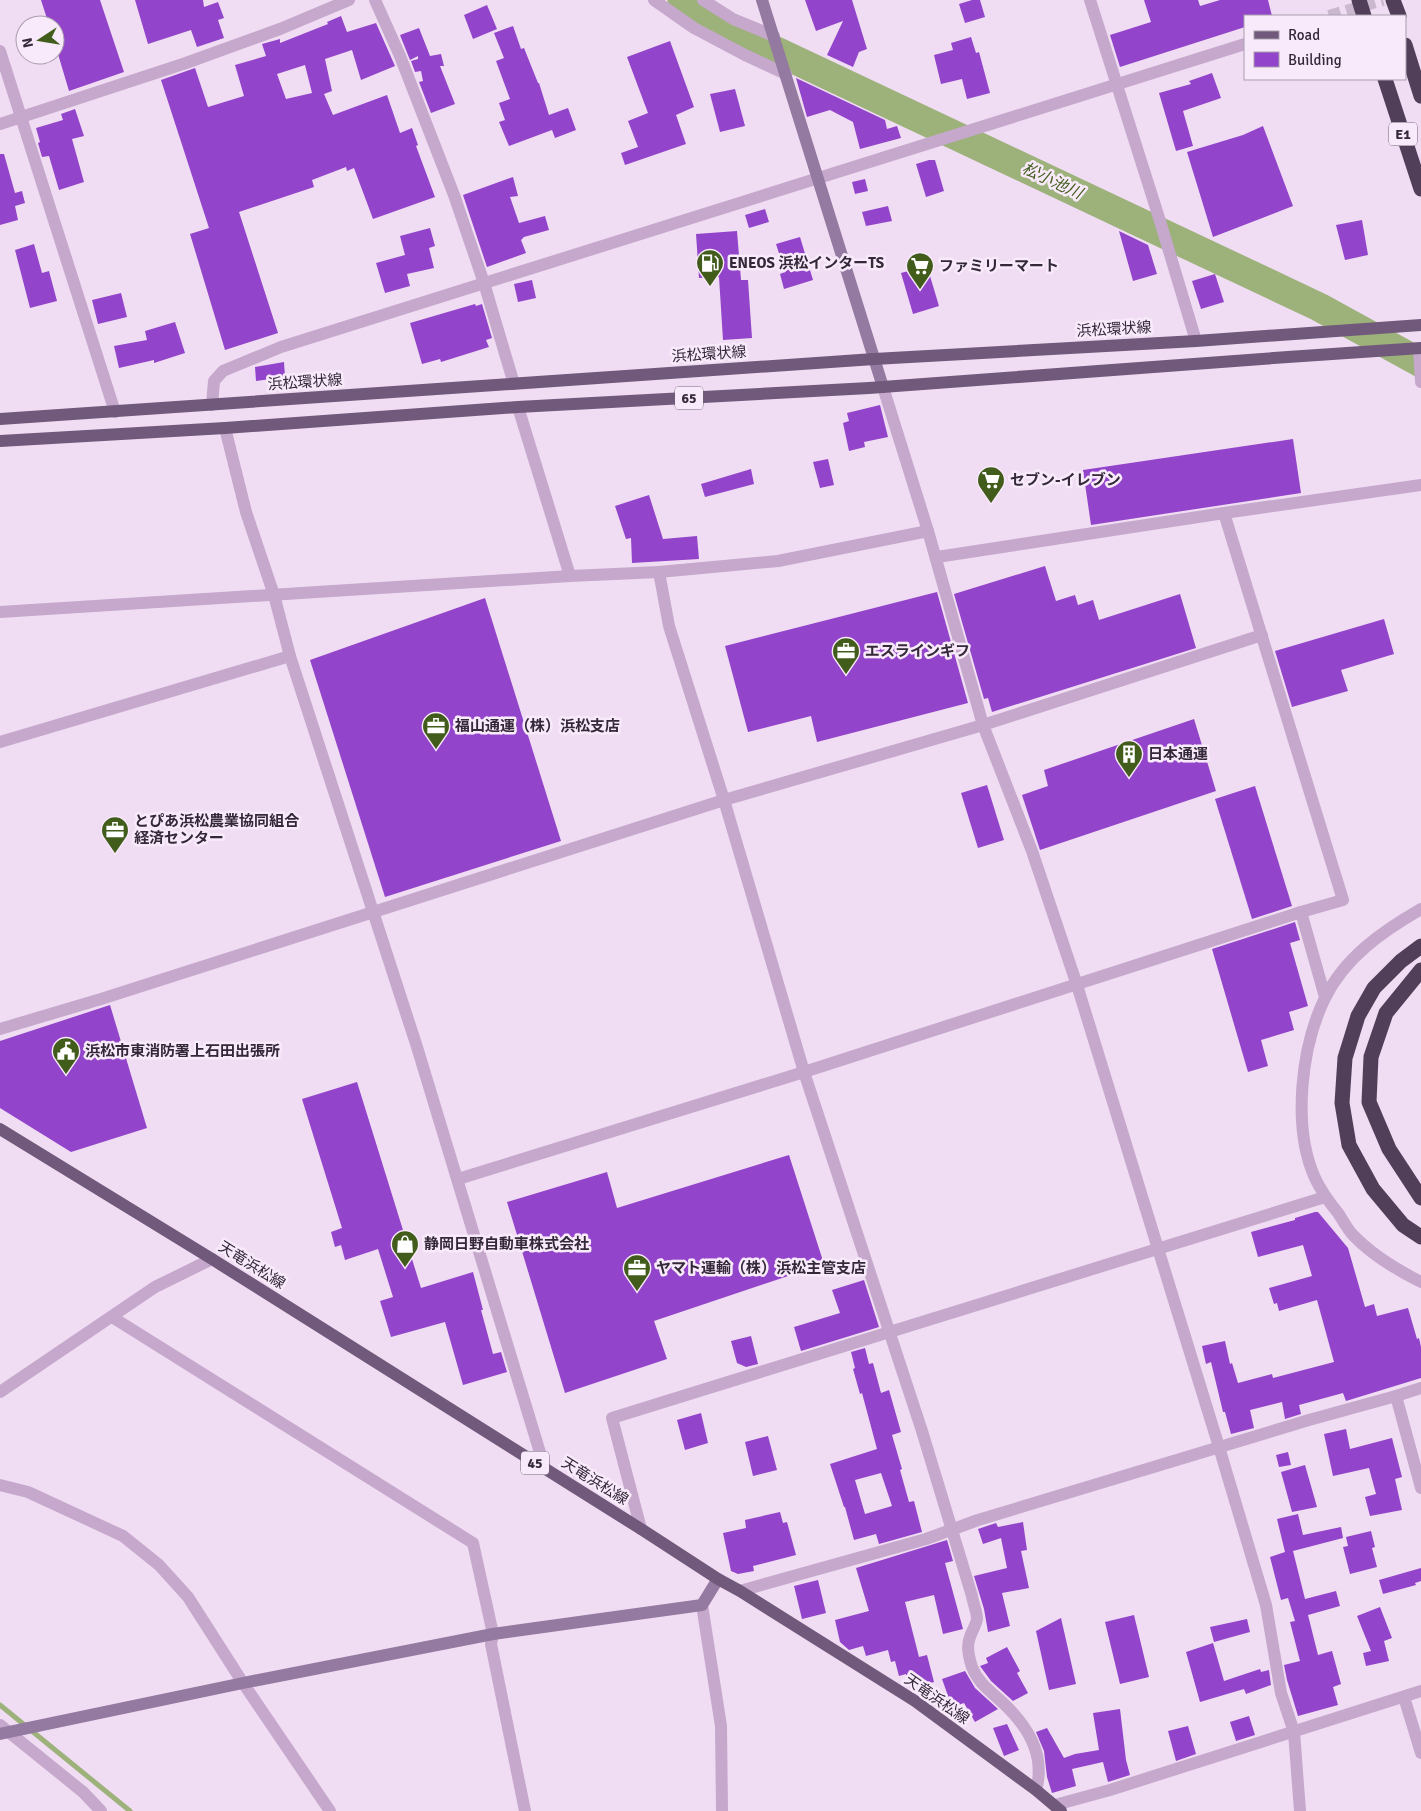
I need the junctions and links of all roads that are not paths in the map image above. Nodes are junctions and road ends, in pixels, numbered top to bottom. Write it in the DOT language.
graph roads {
  1 [pos="349,0"];
  2 [pos="374,0"];
  3 [pos="654,0"];
  4 [pos="703,0"];
  5 [pos="762,0"];
  6 [pos="1090,0"];
  7 [pos="1359,0"];
  8 [pos="1392,0"];
  9 [pos="1364,15"];
  10 [pos="1397,15"];
  11 [pos="774,36"];
  12 [pos="1406,36"];
  13 [pos="1244,44"];
  14 [pos="1406,48"];
  15 [pos="0,51"];
  16 [pos="784,69"];
  17 [pos="1421,78"];
  18 [pos="1385,80"];
  19 [pos="1117,84"];
  20 [pos="1421,96"];
  21 [pos="21,117"];
  22 [pos="0,124"];
  23 [pos="819,179"];
  24 [pos="1421,189"];
  25 [pos="484,283"];
  26 [pos="1421,325"];
  27 [pos="1196,341"];
  28 [pos="1420,348"];
  29 [pos="874,359"];
  30 [pos="1421,380"];
  31 [pos="514,384"];
  32 [pos="883,386"];
  33 [pos="212,405"];
  34 [pos="518,407"];
  35 [pos="115,412"];
  36 [pos="0,419"];
  37 [pos="225,428"];
  38 [pos="0,440"];
  39 [pos="1421,485"];
  40 [pos="1224,513"];
  41 [pos="928,531"];
  42 [pos="937,557"];
  43 [pos="659,572"];
  44 [pos="570,576"];
  45 [pos="274,595"];
  46 [pos="0,612"];
  47 [pos="1262,635"];
  48 [pos="290,656"];
  49 [pos="983,725"];
  50 [pos="0,742"];
  51 [pos="724,800"];
  52 [pos="1421,909"];
  53 [pos="373,912"];
  54 [pos="1301,912"];
  55 [pos="1421,946"];
  56 [pos="1421,970"];
  57 [pos="1076,986"];
  58 [pos="1325,997"];
  59 [pos="0,1029"];
  60 [pos="804,1072"];
  61 [pos="0,1129"];
  62 [pos="458,1179"];
  63 [pos="1325,1197"];
  64 [pos="1421,1198"];
  65 [pos="1421,1237"];
  66 [pos="1158,1250"];
  67 [pos="212,1259"];
  68 [pos="1421,1282"];
  69 [pos="112,1317"];
  70 [pos="888,1331"];
  71 [pos="1421,1388"];
  72 [pos="1,1389"];
  73 [pos="1396,1396"];
  74 [pos="1219,1447"];
  75 [pos="546,1469"];
  76 [pos="0,1485"];
  77 [pos="1421,1488"];
  78 [pos="641,1529"];
  79 [pos="952,1530"];
  80 [pos="718,1579"];
  81 [pos="740,1591"];
  82 [pos="702,1605"];
  83 [pos="493,1634"];
  84 [pos="243,1683"];
  85 [pos="1421,1692"];
  86 [pos="1404,1697"];
  87 [pos="6,1730"];
  88 [pos="1294,1732"];
  89 [pos="1421,1753"];
  90 [pos="1036,1790"];
  91 [pos="1058,1808"];
  92 [pos="101,1811"];
  93 [pos="330,1811"];
  94 [pos="525,1811"];
  95 [pos="722,1811"];
  96 [pos="1300,1811"];
  1 -- 21 [label="street"];
  2 -- 25 [label="street"];
  3 -- 16 [label="street"];
  4 -- 11 [label="street"];
  5 -- 11 [label="street"];
  6 -- 19 [label="street"];
  7 -- 9 [label="highway"];
  8 -- 10 [label="highway"];
  11 -- 16 [label="street"];
  12 -- 17 [label="highway"];
  13 -- 19 [label="street"];
  14 -- 20 [label="highway"];
  15 -- 21 [label="street"];
  16 -- 23 [label="street"];
  18 -- 24 [label="highway, E1"];
  19 -- 23 [label="street"];
  19 -- 27 [label="street"];
  21 -- 22 [label="street"];
  21 -- 35 [label="street"];
  23 -- 25 [label="street"];
  23 -- 29 [label="street"];
  25 -- 31 [label="street"];
  25 -- 33 [label="street"];
  26 -- 27 [label="main road, 浜松環状線 / 65"];
  27 -- 29 [label="main road, 浜松環状線 / 65"];
  28 -- 30 [label="street"];
  28 -- 32 [label="main road, 65"];
  29 -- 31 [label="main road, 浜松環状線 / 65"];
  29 -- 32 [label="street"];
  31 -- 33 [label="main road, 浜松環状線 / 65"];
  32 -- 34 [label="main road, 65"];
  32 -- 41 [label="street"];
  33 -- 35 [label="main road, 浜松環状線 / 65"];
  34 -- 37 [label="main road, 65"];
  34 -- 44 [label="street"];
  35 -- 36 [label="main road, 浜松環状線 / 65"];
  37 -- 38 [label="main road, 65"];
  37 -- 45 [label="street"];
  39 -- 40 [label="street"];
  40 -- 42 [label="street"];
  40 -- 47 [label="street"];
  41 -- 42 [label="street"];
  41 -- 43 [label="street"];
  42 -- 49 [label="street"];
  43 -- 44 [label="street"];
  43 -- 51 [label="street"];
  44 -- 45 [label="street"];
  45 -- 46 [label="street"];
  45 -- 48 [label="street"];
  47 -- 49 [label="street"];
  47 -- 54 [label="street"];
  48 -- 50 [label="street"];
  48 -- 53 [label="street"];
  49 -- 51 [label="street"];
  49 -- 57 [label="street"];
  51 -- 53 [label="street"];
  51 -- 60 [label="street"];
  52 -- 58 [label="street"];
  53 -- 59 [label="street"];
  53 -- 62 [label="street"];
  54 -- 57 [label="street"];
  54 -- 58 [label="street"];
  55 -- 65 [label="highway"];
  56 -- 64 [label="highway"];
  57 -- 60 [label="street"];
  57 -- 66 [label="street"];
  58 -- 63 [label="street"];
  60 -- 62 [label="street"];
  60 -- 70 [label="street"];
  61 -- 67 [label="main road, 天竜浜松線 / 45"];
  62 -- 75 [label="street"];
  63 -- 66 [label="street"];
  63 -- 68 [label="street"];
  66 -- 70 [label="street"];
  66 -- 74 [label="street"];
  67 -- 69 [label="street"];
  67 -- 75 [label="main road, 天竜浜松線 / 45"];
  69 -- 72 [label="street"];
  69 -- 83 [label="street"];
  70 -- 78 [label="street"];
  70 -- 79 [label="street"];
  71 -- 73 [label="street"];
  73 -- 74 [label="street"];
  73 -- 77 [label="street"];
  74 -- 79 [label="street"];
  74 -- 88 [label="street"];
  75 -- 78 [label="main road, 天竜浜松線 / 45"];
  76 -- 84 [label="street"];
  78 -- 80 [label="main road, 天竜浜松線 / 45"];
  79 -- 81 [label="street"];
  79 -- 90 [label="street"];
  80 -- 81 [label="main road, 天竜浜松線 / 45"];
  80 -- 82 [label="street"];
  81 -- 90 [label="main road, 天竜浜松線 / 45"];
  82 -- 83 [label="street"];
  82 -- 95 [label="street"];
  83 -- 84 [label="street"];
  83 -- 94 [label="street"];
  84 -- 87 [label="street"];
  84 -- 93 [label="street"];
  85 -- 86 [label="street"];
  86 -- 88 [label="street"];
  86 -- 89 [label="street"];
  87 -- 92 [label="street"];
  88 -- 91 [label="street"];
  88 -- 96 [label="street"];
  90 -- 91 [label="main road, 天竜浜松線 / 45"];
}
